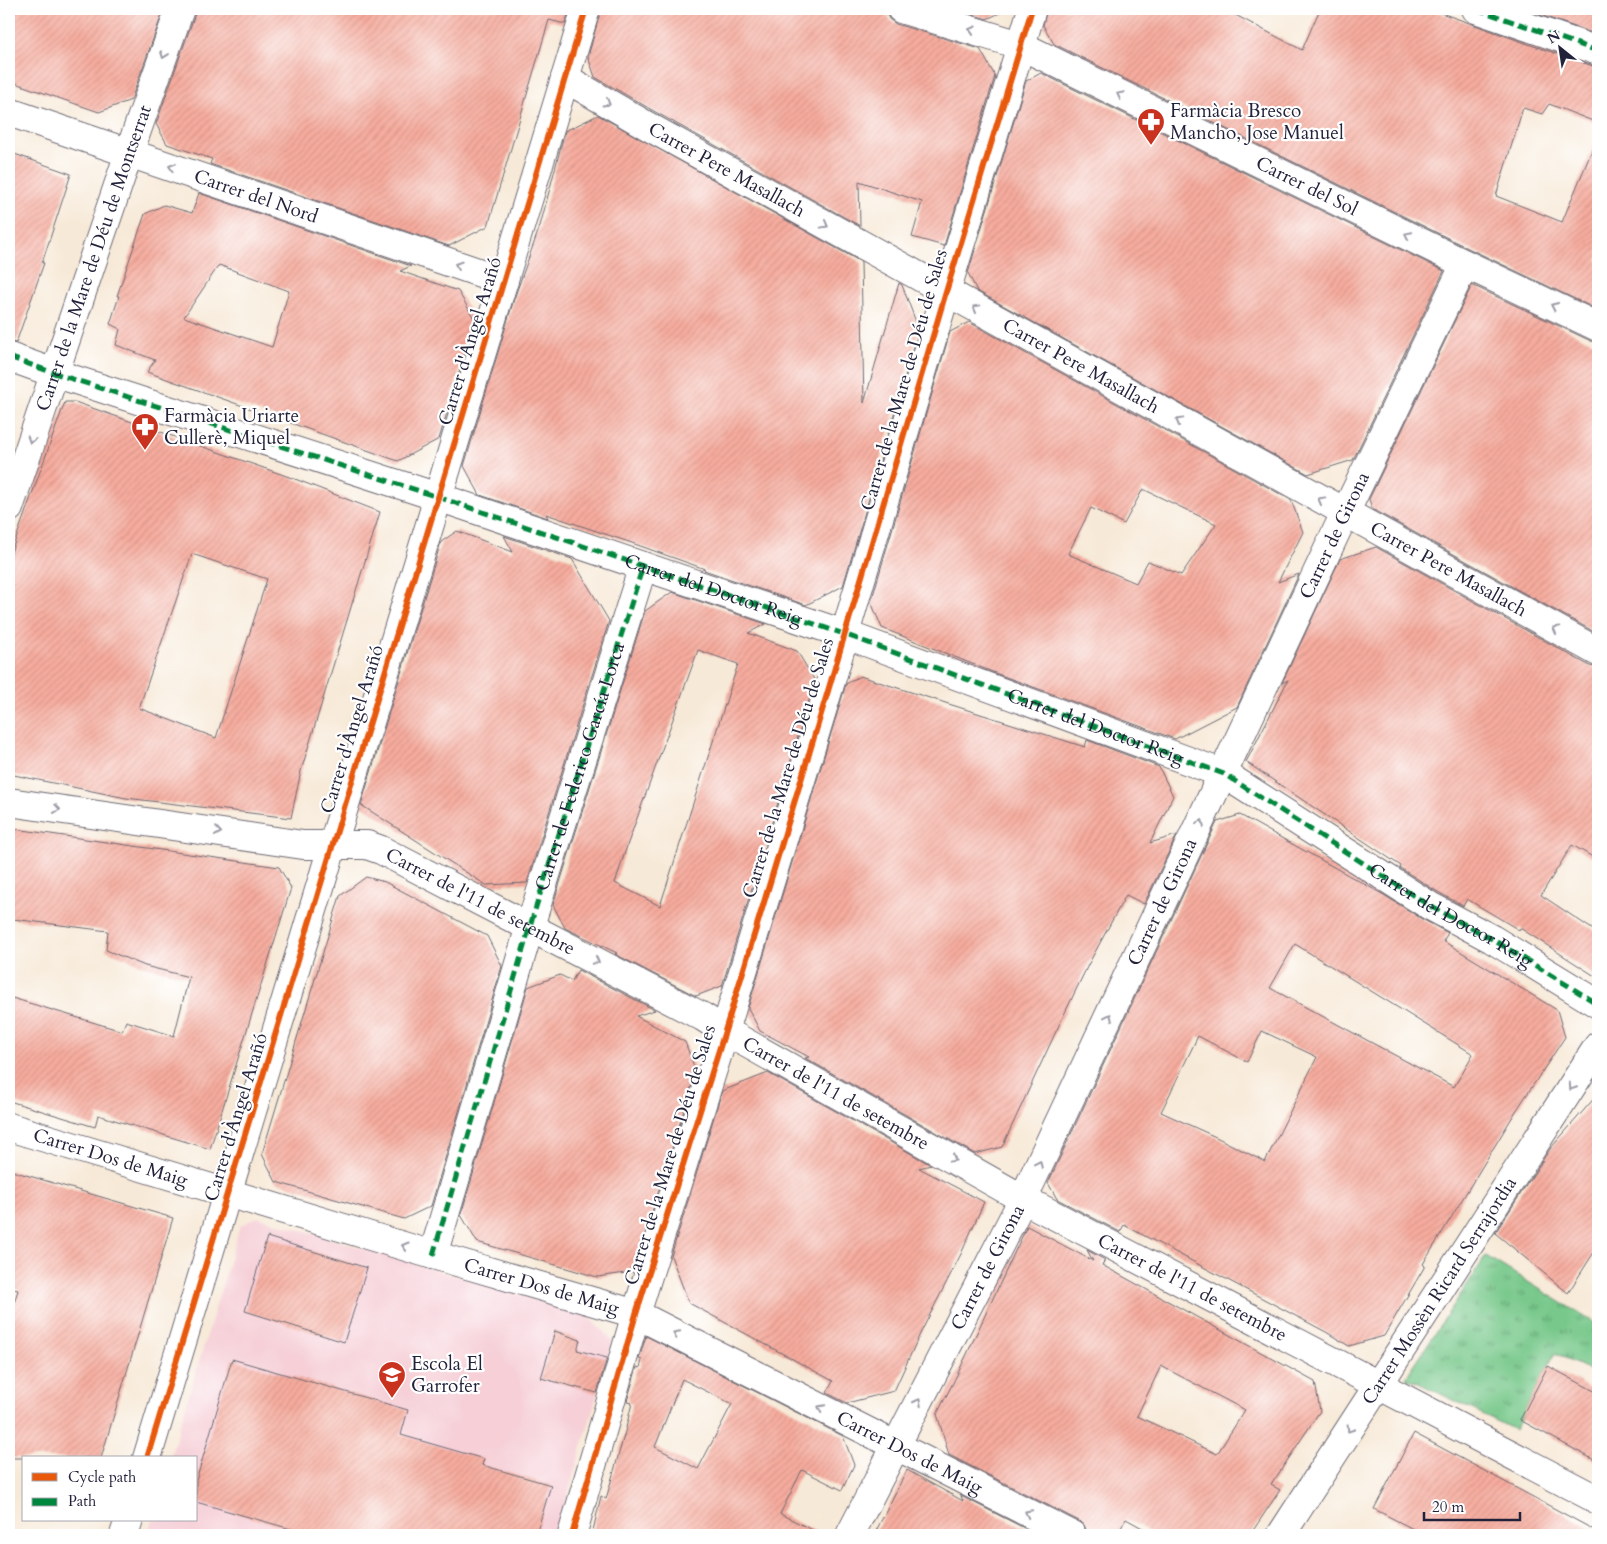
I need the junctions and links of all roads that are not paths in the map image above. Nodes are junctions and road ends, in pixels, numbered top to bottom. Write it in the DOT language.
graph roads {
  1 [pos="180,9"];
  2 [pos="586,9"];
  3 [pos="901,9"];
  4 [pos="1032,9"];
  5 [pos="1476,9"];
  6 [pos="1020,46"];
  7 [pos="1598,51"];
  8 [pos="565,78"];
  9 [pos="9,112"];
  10 [pos="129,153"];
  11 [pos="1465,264"];
  12 [pos="504,281"];
  13 [pos="946,292"];
  14 [pos="1598,327"];
  15 [pos="9,357"];
  16 [pos="54,373"];
  17 [pos="438,497"];
  18 [pos="9,508"];
  19 [pos="1345,513"];
  20 [pos="644,566"];
  21 [pos="844,634"];
  22 [pos="1598,652"];
  23 [pos="1224,774"];
  24 [pos="9,802"];
  25 [pos="334,846"];
  26 [pos="530,926"];
  27 [pos="1598,1004"];
  28 [pos="724,1031"];
  29 [pos="1598,1046"];
  30 [pos="9,1127"];
  31 [pos="228,1193"];
  32 [pos="1023,1199"];
  33 [pos="432,1255"];
  34 [pos="636,1314"];
  35 [pos="1379,1385"];
  36 [pos="895,1446"];
  37 [pos="148,1456"];
  38 [pos="1598,1500"];
  39 [pos="128,1522"];
  40 [pos="124,1535"];
  41 [pos="572,1535"];
  42 [pos="850,1535"];
  43 [pos="1072,1535"];
  44 [pos="1281,1535"];
  1 -- 10 [label="street, Carrer de la Mare de Déu de Montserrat, one-way"];
  2 -- 8 [label="street, Carrer d'Àngel Arañó"];
  6 -- 3 [label="street, Carrer del Sol, one-way"];
  4 -- 6 [label="street, Carrer de la Mare de Déu de Sales"];
  5 -- 7 [label="street"];
  11 -- 6 [label="street, Carrer del Sol, one-way"];
  6 -- 13 [label="street, Carrer de la Mare de Déu de Sales"];
  8 -- 12 [label="street, Carrer d'Àngel Arañó"];
  8 -- 13 [label="street, Carrer Pere Masallach, one-way"];
  9 -- 10 [label="street, Carrer del Nord"];
  12 -- 10 [label="street, Carrer del Nord, one-way"];
  10 -- 16 [label="street, Carrer de la Mare de Déu de Montserrat"];
  14 -- 11 [label="street, Carrer del Sol, one-way"];
  11 -- 19 [label="street, Carrer de Girona"];
  12 -- 17 [label="street, Carrer d'Àngel Arañó"];
  19 -- 13 [label="street, Carrer Pere Masallach, one-way"];
  13 -- 21 [label="street, Carrer de la Mare de Déu de Sales"];
  15 -- 16 [label="street, Carrer del Doctor Reig"];
  16 -- 17 [label="street, Carrer del Doctor Reig"];
  16 -- 18 [label="street, Carrer de la Mare de Déu de Montserrat, one-way"];
  17 -- 20 [label="street, Carrer del Doctor Reig"];
  17 -- 25 [label="street, Carrer d'Àngel Arañó"];
  22 -- 19 [label="street, Carrer Pere Masallach, one-way"];
  19 -- 23 [label="street, Carrer de Girona"];
  20 -- 21 [label="street, Carrer del Doctor Reig"];
  20 -- 26 [label="street, Carrer de Federico García Lorca"];
  21 -- 23 [label="street, Carrer del Doctor Reig"];
  21 -- 28 [label="street, Carrer de la Mare de Déu de Sales"];
  23 -- 27 [label="street, Carrer del Doctor Reig"];
  32 -- 23 [label="street, Carrer de Girona, one-way"];
  24 -- 25 [label="street, Carrer de l'11 de setembre, one-way"];
  25 -- 26 [label="street, Carrer de l'11 de setembre"];
  25 -- 31 [label="street, Carrer d'Àngel Arañó"];
  26 -- 28 [label="street, Carrer de l'11 de setembre, one-way"];
  26 -- 33 [label="street, Carrer de Federico García Lorca"];
  28 -- 32 [label="street, Carrer de l'11 de setembre, one-way"];
  28 -- 34 [label="street, Carrer de la Mare de Déu de Sales"];
  29 -- 35 [label="street, Carrer Mossèn Ricard Serrajordia, one-way"];
  30 -- 31 [label="street, Carrer Dos de Maig"];
  33 -- 31 [label="street, Carrer Dos de Maig, one-way"];
  31 -- 37 [label="street, Carrer d'Àngel Arañó"];
  32 -- 35 [label="street, Carrer de l'11 de setembre"];
  36 -- 32 [label="street, Carrer de Girona, one-way"];
  33 -- 34 [label="street, Carrer Dos de Maig"];
  36 -- 34 [label="street, Carrer Dos de Maig, one-way"];
  34 -- 41 [label="street, Carrer de la Mare de Déu de Sales"];
  35 -- 38 [label="street, Carrer de l'11 de setembre"];
  35 -- 44 [label="street, Carrer Mossèn Ricard Serrajordia, one-way"];
  36 -- 42 [label="street, Carrer de Girona"];
  43 -- 36 [label="street, Carrer Dos de Maig, one-way"];
  39 -- 40 [label="street"];
}
